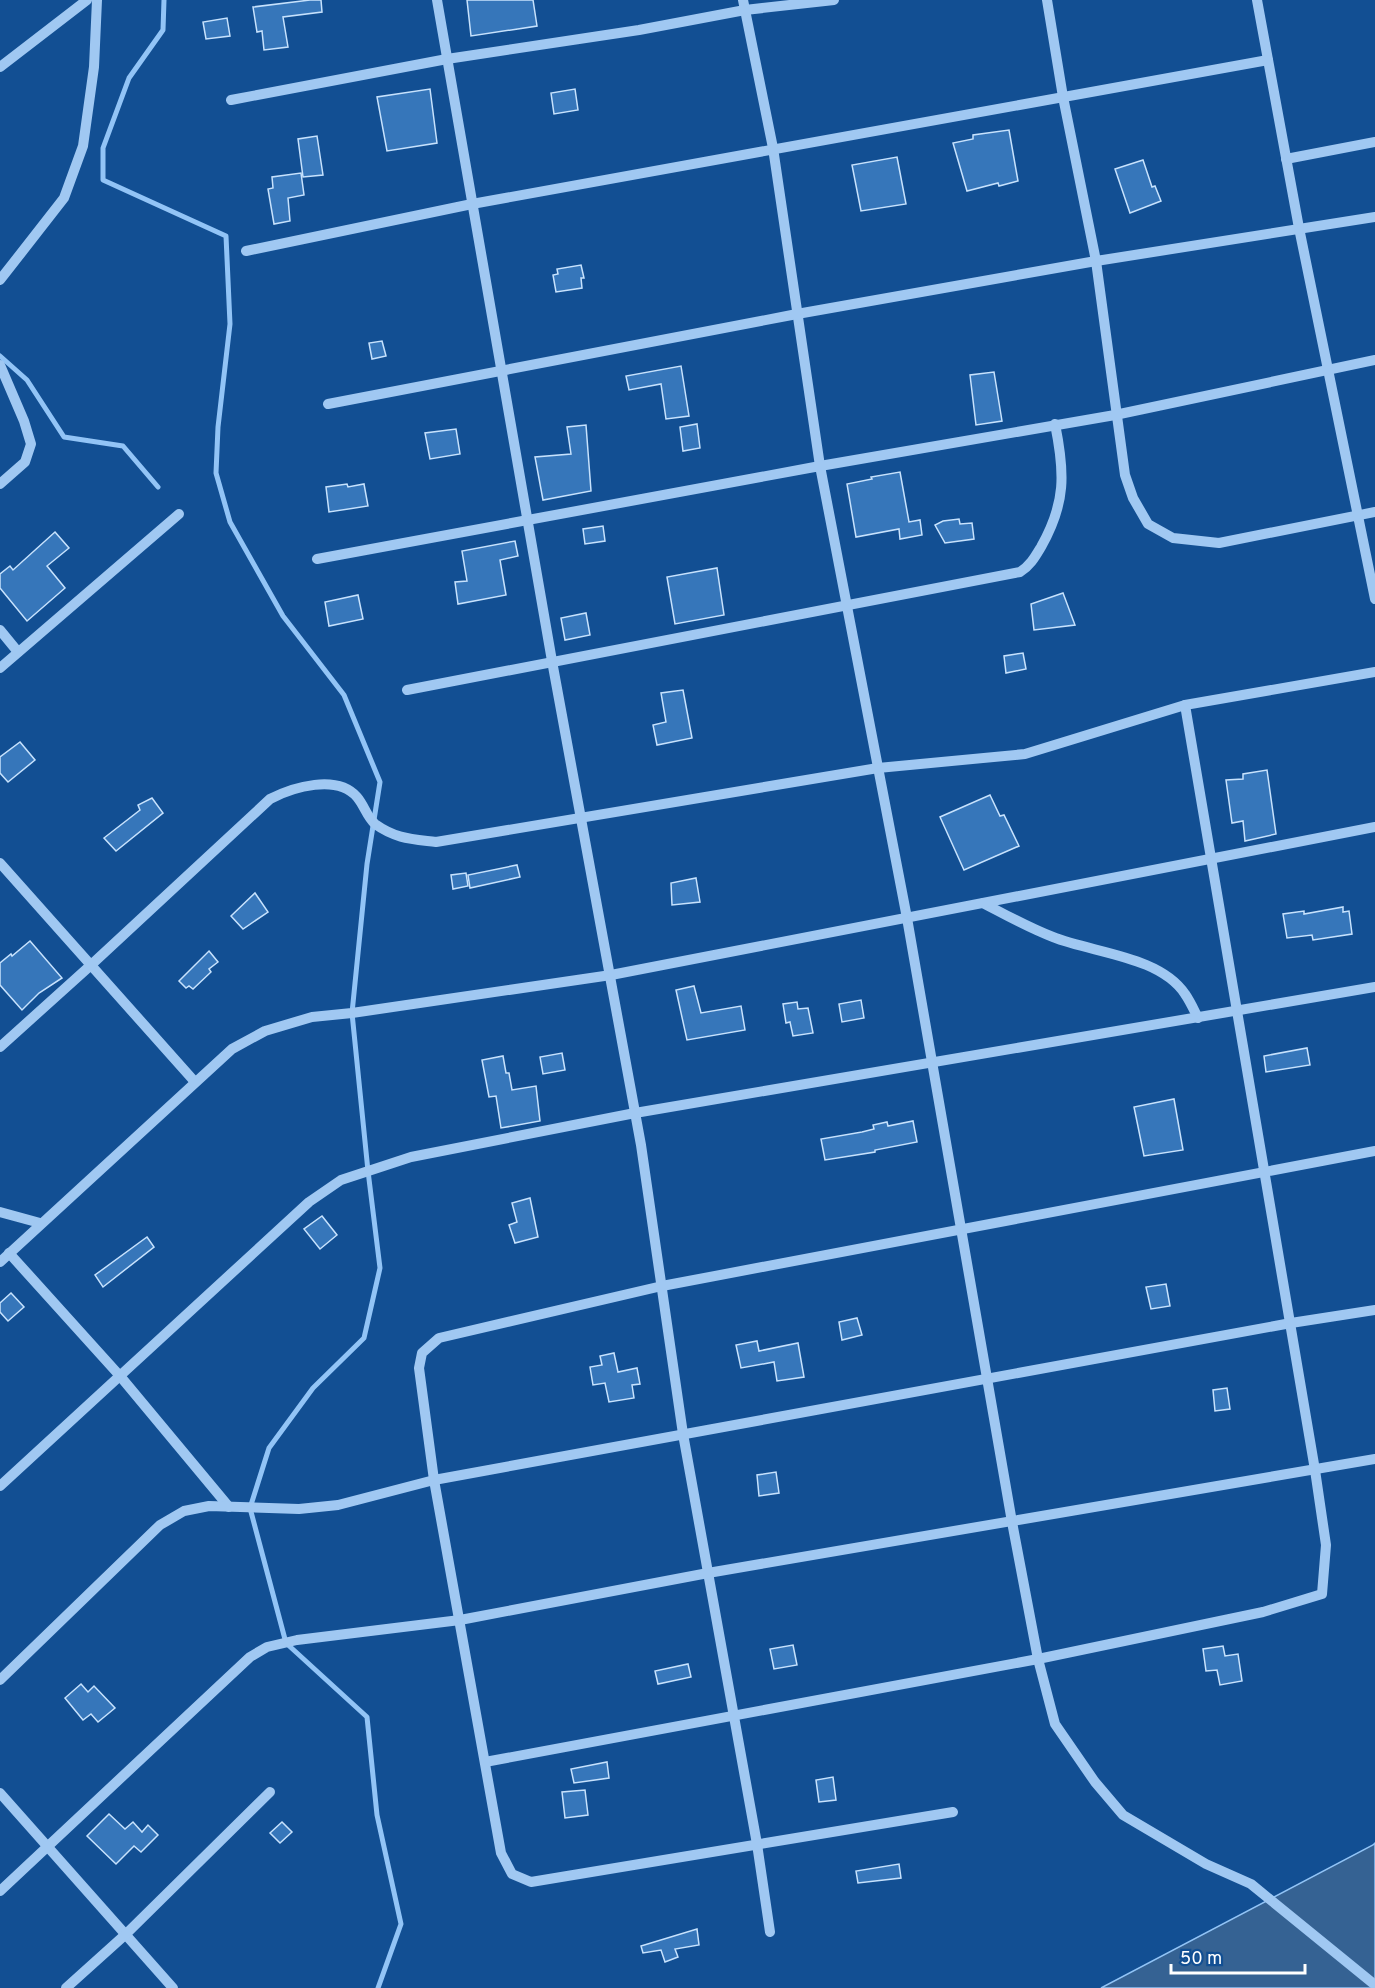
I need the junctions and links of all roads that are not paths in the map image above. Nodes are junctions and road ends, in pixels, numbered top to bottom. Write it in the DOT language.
graph roads {
  1 [pos="87,0"];
  2 [pos="97,0"];
  3 [pos="437,0"];
  4 [pos="834,0"];
  5 [pos="1047,0"];
  6 [pos="1257,0"];
  7 [pos="744,5"];
  8 [pos="447,59"];
  9 [pos="1268,60"];
  10 [pos="0,67"];
  11 [pos="1063,97"];
  12 [pos="231,100"];
  13 [pos="1375,142"];
  14 [pos="773,148"];
  15 [pos="1286,159"];
  16 [pos="472,204"];
  17 [pos="1375,217"];
  18 [pos="1299,228"];
  19 [pos="246,251"];
  20 [pos="1096,261"];
  21 [pos="0,280"];
  22 [pos="797,314"];
  23 [pos="1375,360"];
  24 [pos="0,365"];
  25 [pos="1328,370"];
  26 [pos="502,371"];
  27 [pos="328,404"];
  28 [pos="1115,415"];
  29 [pos="1055,424"];
  30 [pos="820,466"];
  31 [pos="0,484"];
  32 [pos="1375,512"];
  33 [pos="179,514"];
  34 [pos="1358,516"];
  35 [pos="527,520"];
  36 [pos="317,559"];
  37 [pos="1375,598"];
  38 [pos="848,604"];
  39 [pos="0,630"];
  40 [pos="18,652"];
  41 [pos="552,661"];
  42 [pos="0,668"];
  43 [pos="1375,672"];
  44 [pos="407,690"];
  45 [pos="1185,705"];
  46 [pos="878,768"];
  47 [pos="581,818"];
  48 [pos="1375,827"];
  49 [pos="1211,859"];
  50 [pos="1,866"];
  51 [pos="982,903"];
  52 [pos="907,918"];
  53 [pos="91,965"];
  54 [pos="610,975"];
  55 [pos="1375,987"];
  56 [pos="1237,1012"];
  57 [pos="1198,1018"];
  58 [pos="0,1047"];
  59 [pos="932,1062"];
  60 [pos="195,1082"];
  61 [pos="635,1113"];
  62 [pos="1375,1150"];
  63 [pos="1265,1172"];
  64 [pos="0,1212"];
  65 [pos="40,1223"];
  66 [pos="962,1228"];
  67 [pos="9,1253"];
  68 [pos="0,1262"];
  69 [pos="663,1286"];
  70 [pos="1375,1310"];
  71 [pos="1291,1323"];
  72 [pos="120,1376"];
  73 [pos="987,1380"];
  74 [pos="683,1434"];
  75 [pos="1375,1458"];
  76 [pos="1315,1470"];
  77 [pos="434,1480"];
  78 [pos="0,1486"];
  79 [pos="229,1507"];
  80 [pos="1011,1522"];
  81 [pos="708,1573"];
  82 [pos="460,1620"];
  83 [pos="1038,1659"];
  84 [pos="0,1680"];
  85 [pos="734,1714"];
  86 [pos="485,1762"];
  87 [pos="270,1792"];
  88 [pos="0,1793"];
  89 [pos="953,1812"];
  90 [pos="757,1844"];
  91 [pos="47,1846"];
  92 [pos="0,1891"];
  93 [pos="770,1932"];
  94 [pos="126,1934"];
  95 [pos="1375,1985"];
  96 [pos="66,1988"];
  97 [pos="173,1988"];
  1 -- 10 [label="street"];
  2 -- 21 [label="street"];
  3 -- 8 [label="street"];
  4 -- 7 [label="street"];
  5 -- 11 [label="street"];
  6 -- 9 [label="street"];
  7 -- 8 [label="street"];
  7 -- 14 [label="street"];
  8 -- 12 [label="street"];
  8 -- 16 [label="street"];
  9 -- 11 [label="street"];
  9 -- 15 [label="street"];
  11 -- 14 [label="street"];
  11 -- 20 [label="street"];
  13 -- 15 [label="street"];
  14 -- 16 [label="street"];
  14 -- 22 [label="street"];
  15 -- 18 [label="street"];
  16 -- 19 [label="street"];
  16 -- 26 [label="street"];
  17 -- 18 [label="street"];
  18 -- 20 [label="street"];
  18 -- 25 [label="street"];
  20 -- 22 [label="street"];
  20 -- 28 [label="street"];
  22 -- 26 [label="street"];
  22 -- 30 [label="street"];
  23 -- 25 [label="street"];
  24 -- 31 [label="street"];
  25 -- 28 [label="street"];
  25 -- 34 [label="street"];
  26 -- 27 [label="street"];
  26 -- 35 [label="street"];
  28 -- 29 [label="street"];
  28 -- 34 [label="street"];
  29 -- 30 [label="street"];
  29 -- 38 [label="street"];
  30 -- 35 [label="street"];
  30 -- 38 [label="street"];
  32 -- 34 [label="street"];
  33 -- 40 [label="street"];
  34 -- 37 [label="street"];
  35 -- 36 [label="street"];
  35 -- 41 [label="street"];
  38 -- 41 [label="street"];
  38 -- 46 [label="street"];
  39 -- 40 [label="street"];
  40 -- 42 [label="street"];
  41 -- 44 [label="street"];
  41 -- 47 [label="street"];
  43 -- 45 [label="street"];
  45 -- 46 [label="street"];
  45 -- 49 [label="street"];
  46 -- 47 [label="street"];
  46 -- 52 [label="street"];
  47 -- 53 [label="street"];
  47 -- 54 [label="street"];
  48 -- 49 [label="street"];
  49 -- 51 [label="street"];
  49 -- 56 [label="street"];
  50 -- 53 [label="street"];
  51 -- 52 [label="street"];
  51 -- 57 [label="street"];
  52 -- 54 [label="street"];
  52 -- 59 [label="street"];
  53 -- 58 [label="street"];
  53 -- 60 [label="street"];
  54 -- 60 [label="street"];
  54 -- 61 [label="street"];
  55 -- 56 [label="street"];
  56 -- 57 [label="street"];
  56 -- 63 [label="street"];
  57 -- 59 [label="street"];
  59 -- 61 [label="street"];
  59 -- 66 [label="street"];
  60 -- 65 [label="street"];
  61 -- 69 [label="street"];
  61 -- 72 [label="street"];
  62 -- 63 [label="street"];
  63 -- 66 [label="street"];
  63 -- 71 [label="street"];
  64 -- 65 [label="street"];
  65 -- 67 [label="street"];
  66 -- 69 [label="street"];
  66 -- 73 [label="street"];
  67 -- 68 [label="street"];
  67 -- 72 [label="street"];
  69 -- 74 [label="street"];
  69 -- 77 [label="street"];
  70 -- 71 [label="street"];
  71 -- 73 [label="street"];
  71 -- 76 [label="street"];
  72 -- 78 [label="street"];
  72 -- 79 [label="street"];
  73 -- 74 [label="street"];
  73 -- 80 [label="street"];
  74 -- 77 [label="street"];
  74 -- 81 [label="street"];
  75 -- 76 [label="street"];
  76 -- 80 [label="street"];
  76 -- 83 [label="street"];
  77 -- 79 [label="street"];
  77 -- 82 [label="street"];
  79 -- 84 [label="street"];
  80 -- 81 [label="street"];
  80 -- 83 [label="street"];
  81 -- 82 [label="street"];
  81 -- 85 [label="street"];
  82 -- 86 [label="street"];
  82 -- 91 [label="street"];
  83 -- 85 [label="street"];
  83 -- 95 [label="street"];
  85 -- 86 [label="street"];
  85 -- 90 [label="street"];
  86 -- 90 [label="street"];
  87 -- 94 [label="street"];
  88 -- 91 [label="street"];
  89 -- 90 [label="street"];
  90 -- 93 [label="street"];
  91 -- 92 [label="street"];
  91 -- 94 [label="street"];
  94 -- 96 [label="street"];
  94 -- 97 [label="street"];
}
